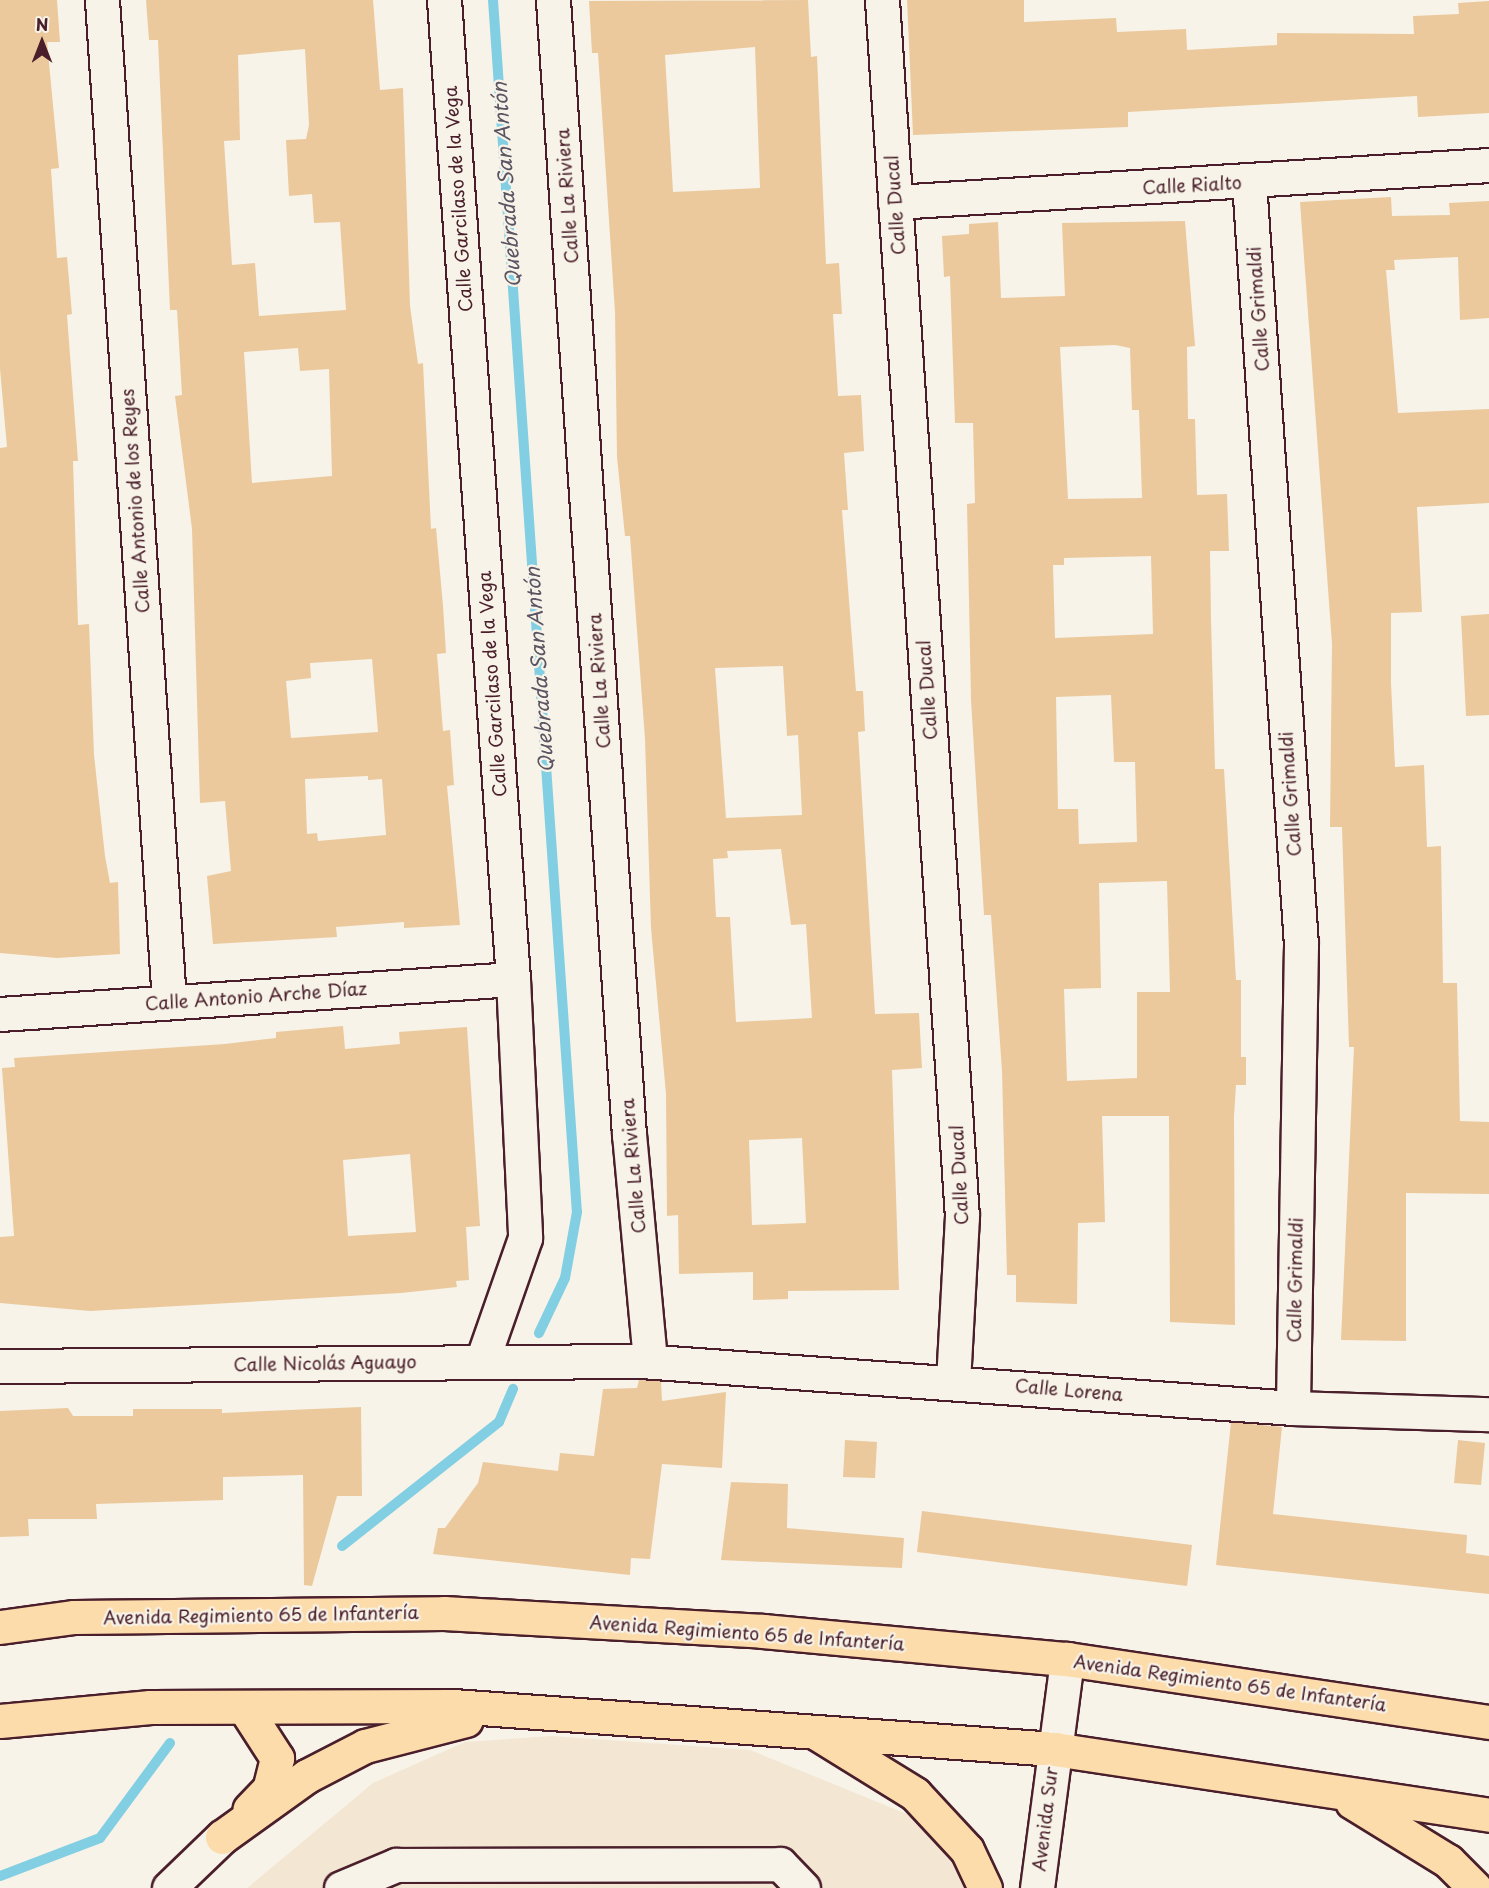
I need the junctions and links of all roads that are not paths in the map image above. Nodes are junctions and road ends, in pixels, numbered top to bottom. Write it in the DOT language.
graph roads {
  1 [pos="102,0"];
  2 [pos="444,0"];
  3 [pos="553,0"];
  4 [pos="882,0"];
  5 [pos="1489,165"];
  6 [pos="1249,182"];
  7 [pos="895,202"];
  8 [pos="513,979"];
  9 [pos="169,1002"];
  10 [pos="0,1014"];
  11 [pos="482,1361"];
  12 [pos="650,1361"];
  13 [pos="0,1366"];
  14 [pos="953,1380"];
  15 [pos="1293,1408"];
  16 [pos="1489,1414"];
  17 [pos="0,1627"];
  18 [pos="1067,1659"];
  19 [pos="244,1707"];
  20 [pos="513,1711"];
  21 [pos="0,1721"];
  22 [pos="1489,1722"];
  23 [pos="814,1732"];
  24 [pos="1054,1749"];
  25 [pos="1335,1793"];
  26 [pos="1489,1815"];
  27 [pos="222,1837"];
  28 [pos="169,1888"];
  29 [pos="341,1888"];
  30 [pos="803,1888"];
  31 [pos="985,1888"];
  32 [pos="1037,1888"];
  33 [pos="1475,1888"];
  1 -- 9 [label="street, Calle Antonio de los Reyes"];
  2 -- 8 [label="street, Calle Garcilaso de la Vega"];
  3 -- 12 [label="street, Calle La Riviera"];
  4 -- 7 [label="street, Calle Ducal"];
  5 -- 6 [label="street, Calle Rialto"];
  6 -- 7 [label="street, Calle Rialto"];
  6 -- 15 [label="street, Calle Grimaldi"];
  7 -- 14 [label="street, Calle Ducal"];
  8 -- 9 [label="street, Calle Antonio Arche Díaz"];
  8 -- 11 [label="street, Calle Garcilaso de la Vega"];
  9 -- 10 [label="street, Calle Antonio Arche Díaz"];
  11 -- 12 [label="street, Calle Nicolás Aguayo"];
  11 -- 13 [label="street, Calle Nicolás Aguayo"];
  12 -- 14 [label="street, Calle Lorena"];
  14 -- 15 [label="street, Calle Lorena"];
  15 -- 16 [label="street, Calle Lorena"];
  17 -- 18 [label="highway, Avenida Regimiento 65 de Infantería"];
  18 -- 22 [label="highway, Avenida Regimiento 65 de Infantería"];
  18 -- 24 [label="street, Avenida Sur"];
  19 -- 20 [label="highway"];
  19 -- 21 [label="highway"];
  19 -- 27 [label="highway"];
  20 -- 23 [label="highway"];
  20 -- 27 [label="highway"];
  23 -- 24 [label="highway"];
  23 -- 31 [label="highway"];
  24 -- 25 [label="highway"];
  24 -- 32 [label="street, Avenida Sur"];
  25 -- 26 [label="highway"];
  25 -- 33 [label="highway"];
  27 -- 28 [label="street"];
  29 -- 30 [label="street"];
}
